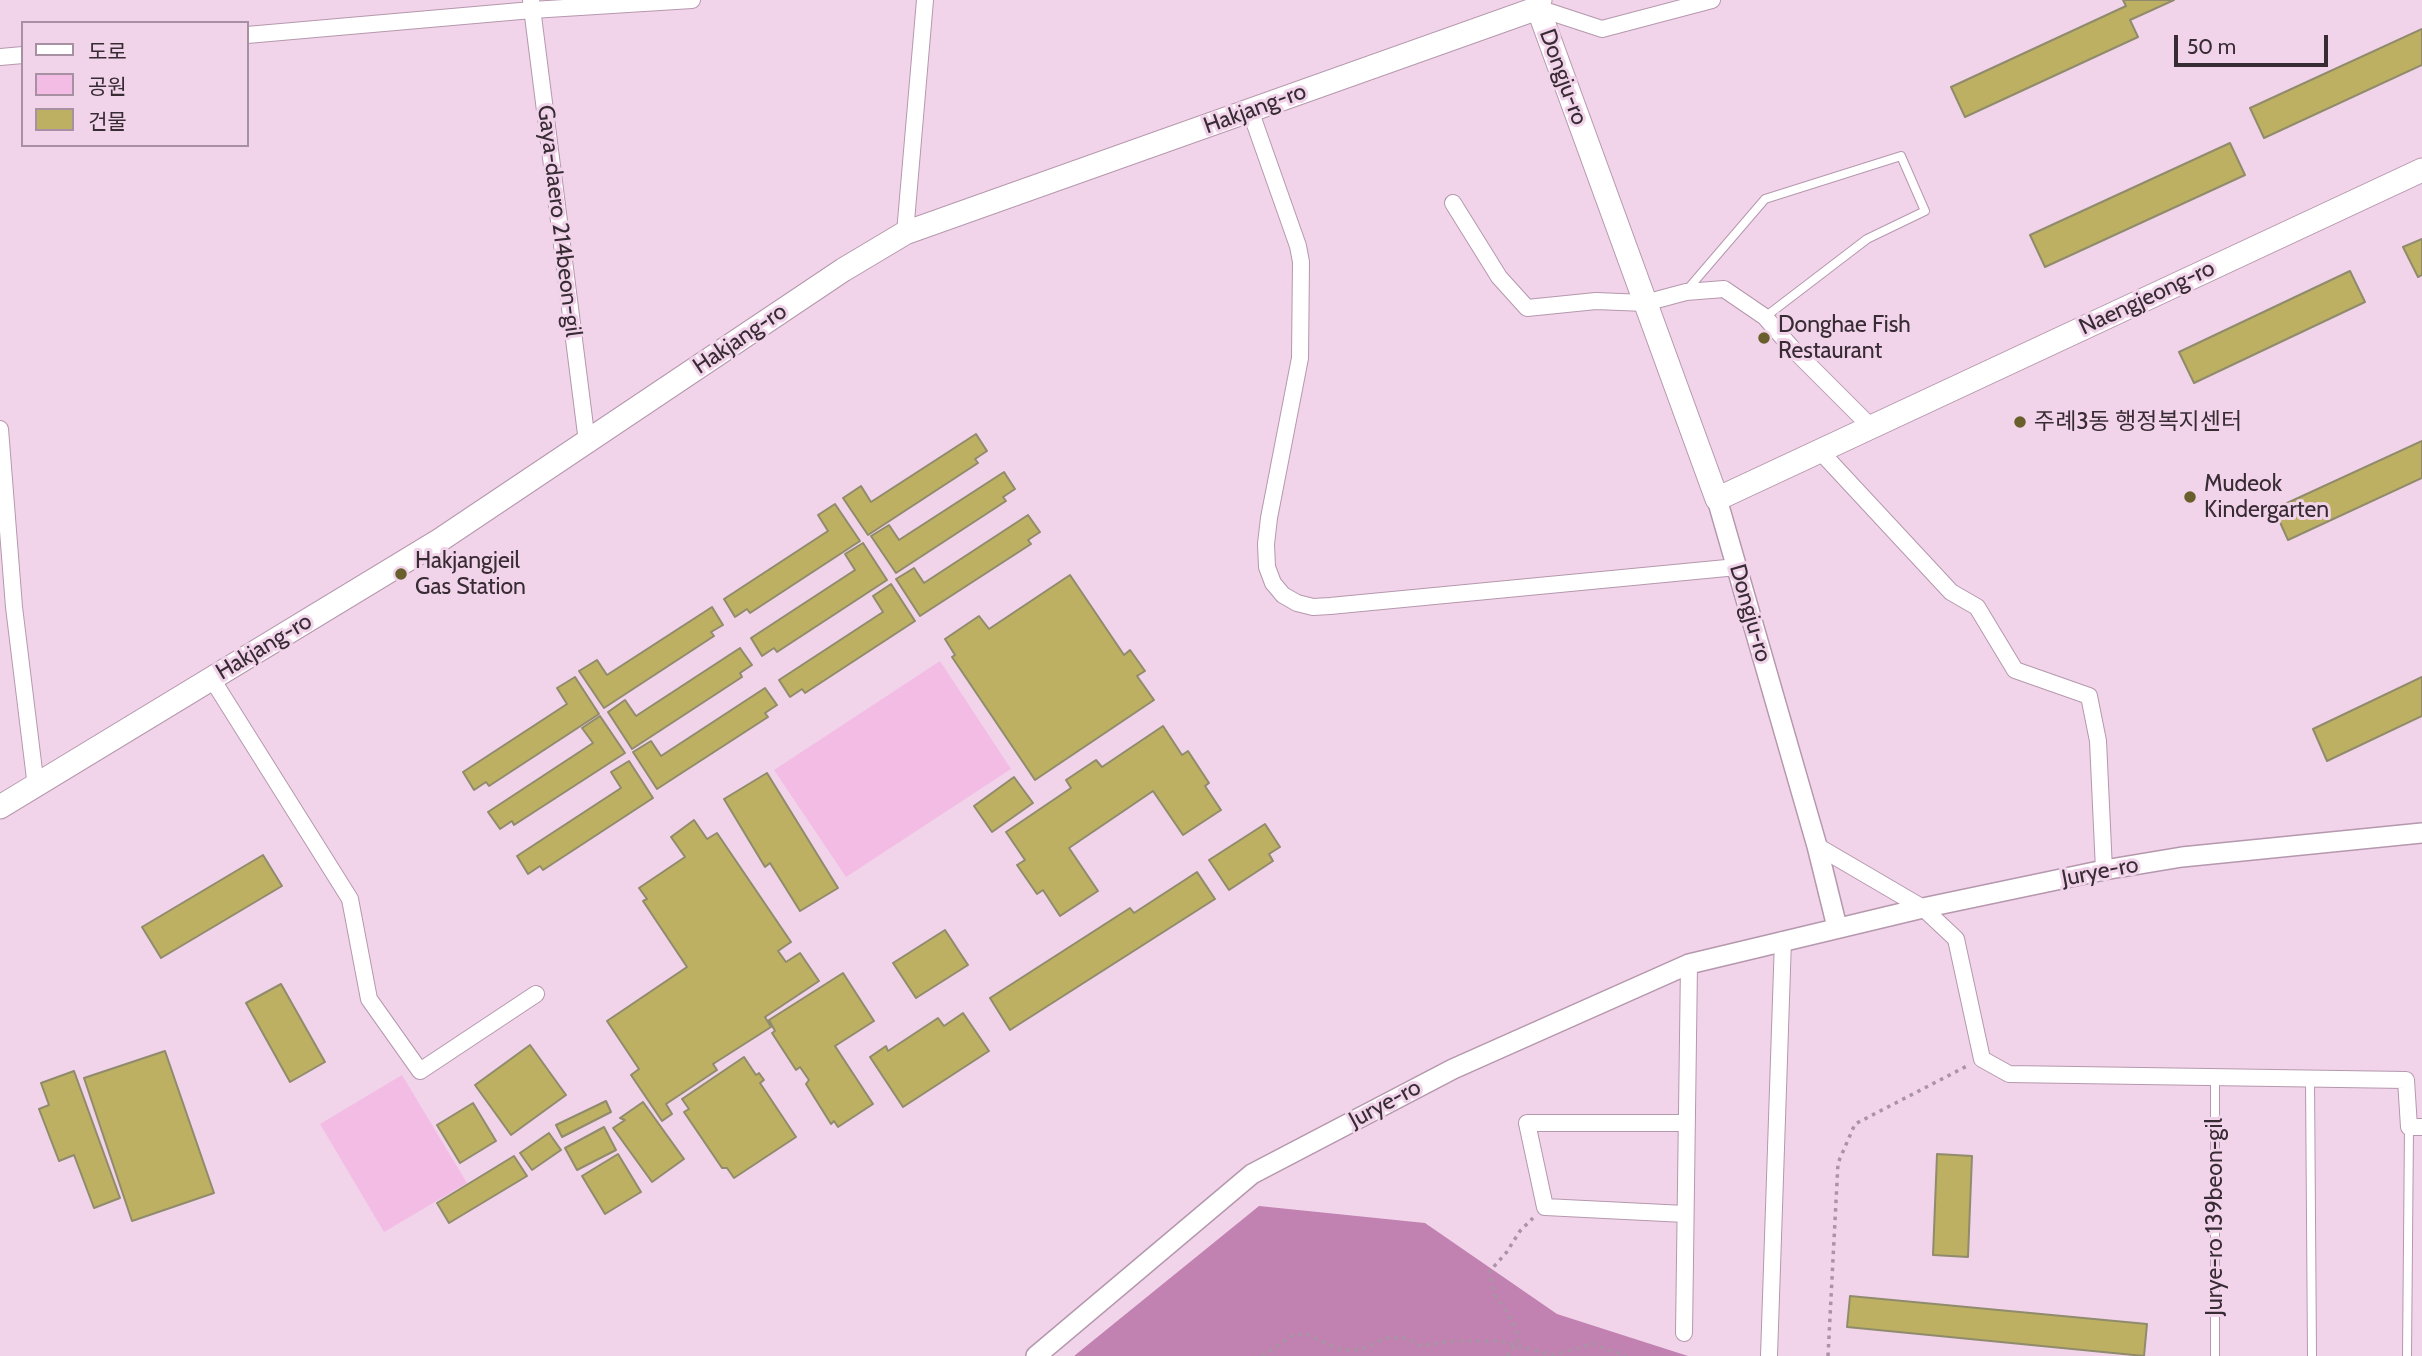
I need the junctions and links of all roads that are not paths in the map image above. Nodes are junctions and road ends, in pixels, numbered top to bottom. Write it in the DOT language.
graph roads {
  1 [pos="692,0"];
  2 [pos="925,0"];
  3 [pos="1712,0"];
  4 [pos="1537,3"];
  5 [pos="532,5"];
  6 [pos="248,35"];
  7 [pos="21,55"];
  8 [pos="0,57"];
  9 [pos="1250,110"];
  10 [pos="2422,170"];
  11 [pos="1453,203"];
  12 [pos="905,233"];
  13 [pos="1686,292"];
  14 [pos="1646,303"];
  15 [pos="1765,317"];
  16 [pos="1871,427"];
  17 [pos="0,429"];
  18 [pos="587,442"];
  19 [pos="1820,451"];
  20 [pos="1717,499"];
  21 [pos="1737,567"];
  22 [pos="7,608"];
  23 [pos="212,679"];
  24 [pos="36,787"];
  25 [pos="0,807"];
  26 [pos="2422,833"];
  27 [pos="1816,846"];
  28 [pos="2105,870"];
  29 [pos="1923,908"];
  30 [pos="1837,927"];
  31 [pos="1783,940"];
  32 [pos="1689,964"];
  33 [pos="536,993"];
  34 [pos="2215,1077"];
  35 [pos="2310,1079"];
  36 [pos="1686,1123"];
  37 [pos="2415,1127"];
  38 [pos="1685,1214"];
  39 [pos="1684,1333"];
  40 [pos="1036,1356"];
  41 [pos="1769,1356"];
  42 [pos="2215,1356"];
  43 [pos="2312,1356"];
  44 [pos="2407,1356"];
  1 -- 5 [label="street"];
  2 -- 12 [label="street"];
  3 -- 4 [label="street"];
  4 -- 9 [label="main road, Hakjang-ro"];
  4 -- 14 [label="main road, Dongju-ro"];
  5 -- 6 [label="street"];
  5 -- 18 [label="street, Gaya-daero 214beon-gil"];
  7 -- 8 [label="street"];
  9 -- 12 [label="main road, Hakjang-ro"];
  9 -- 21 [label="street"];
  10 -- 16 [label="main road, Naengjeong-ro"];
  11 -- 14 [label="street"];
  12 -- 18 [label="main road, Hakjang-ro"];
  13 -- 14 [label="street"];
  13 -- 15 [label="street"];
  13 -- 15 [label="lane"];
  14 -- 20 [label="main road, Dongju-ro"];
  15 -- 16 [label="street"];
  16 -- 19 [label="main road, Naengjeong-ro"];
  17 -- 22 [label="street"];
  18 -- 23 [label="main road, Hakjang-ro"];
  19 -- 20 [label="main road, Naengjeong-ro"];
  19 -- 28 [label="street"];
  20 -- 21 [label="street, Dongju-ro"];
  21 -- 27 [label="street, Dongju-ro"];
  22 -- 24 [label="street"];
  23 -- 24 [label="main road, Hakjang-ro"];
  23 -- 33 [label="street"];
  24 -- 25 [label="main road, Hakjang-ro"];
  26 -- 28 [label="street, Jurye-ro"];
  27 -- 29 [label="street"];
  27 -- 30 [label="street, Dongju-ro"];
  28 -- 29 [label="street, Jurye-ro"];
  29 -- 30 [label="street, Jurye-ro"];
  29 -- 34 [label="street"];
  30 -- 31 [label="street, Jurye-ro"];
  31 -- 32 [label="street, Jurye-ro"];
  31 -- 41 [label="street"];
  32 -- 36 [label="street"];
  32 -- 40 [label="street, Jurye-ro"];
  34 -- 35 [label="street"];
  34 -- 42 [label="lane, Jurye-ro 139beon-gil"];
  35 -- 37 [label="street"];
  35 -- 43 [label="lane"];
  36 -- 38 [label="street"];
  36 -- 38 [label="street"];
  37 -- 44 [label="lane"];
  38 -- 39 [label="street"];
}
